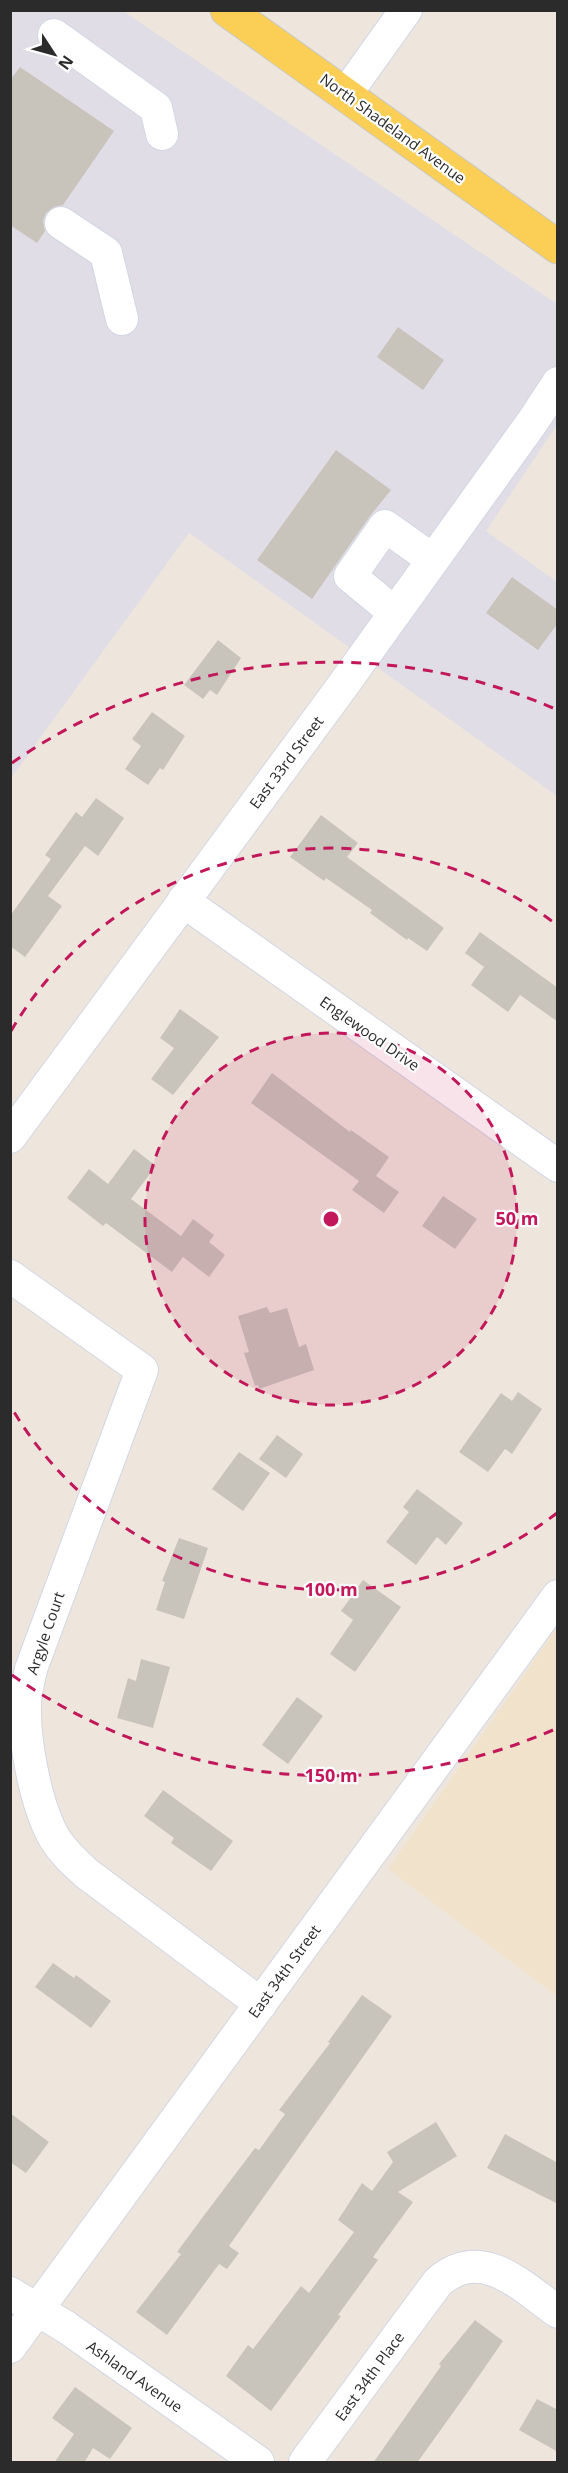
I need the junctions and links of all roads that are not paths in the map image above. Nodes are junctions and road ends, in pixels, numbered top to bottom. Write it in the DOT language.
graph roads {
  1 [pos="227,10"];
  2 [pos="406,10"];
  3 [pos="54,35"];
  4 [pos="346,94"];
  5 [pos="162,134"];
  6 [pos="61,223"];
  7 [pos="558,247"];
  8 [pos="122,319"];
  9 [pos="558,383"];
  10 [pos="433,560"];
  11 [pos="395,613"];
  12 [pos="183,901"];
  13 [pos="10,1137"];
  14 [pos="558,1166"];
  15 [pos="10,1276"];
  16 [pos="558,1596"];
  17 [pos="261,2004"];
  18 [pos="10,2293"];
  19 [pos="38,2310"];
  20 [pos="558,2312"];
  21 [pos="10,2347"];
  22 [pos="258,2463"];
  23 [pos="305,2463"];
  1 -- 4 [label="main road, North Shadeland Avenue"];
  2 -- 4 [label="street"];
  3 -- 5 [label="street"];
  4 -- 7 [label="main road, North Shadeland Avenue"];
  6 -- 8 [label="street"];
  9 -- 10 [label="street, East 33rd Street"];
  10 -- 11 [label="street, East 33rd Street"];
  10 -- 11 [label="street"];
  11 -- 12 [label="street, East 33rd Street"];
  12 -- 13 [label="street, East 33rd Street"];
  12 -- 14 [label="street, Englewood Drive"];
  15 -- 17 [label="street, Argyle Court"];
  16 -- 17 [label="street, East 34th Street"];
  17 -- 19 [label="street, East 34th Street"];
  18 -- 19 [label="street, Ashland Avenue"];
  19 -- 21 [label="street, East 34th Street"];
  19 -- 22 [label="street, Ashland Avenue"];
  20 -- 23 [label="street, East 34th Place"];
}
